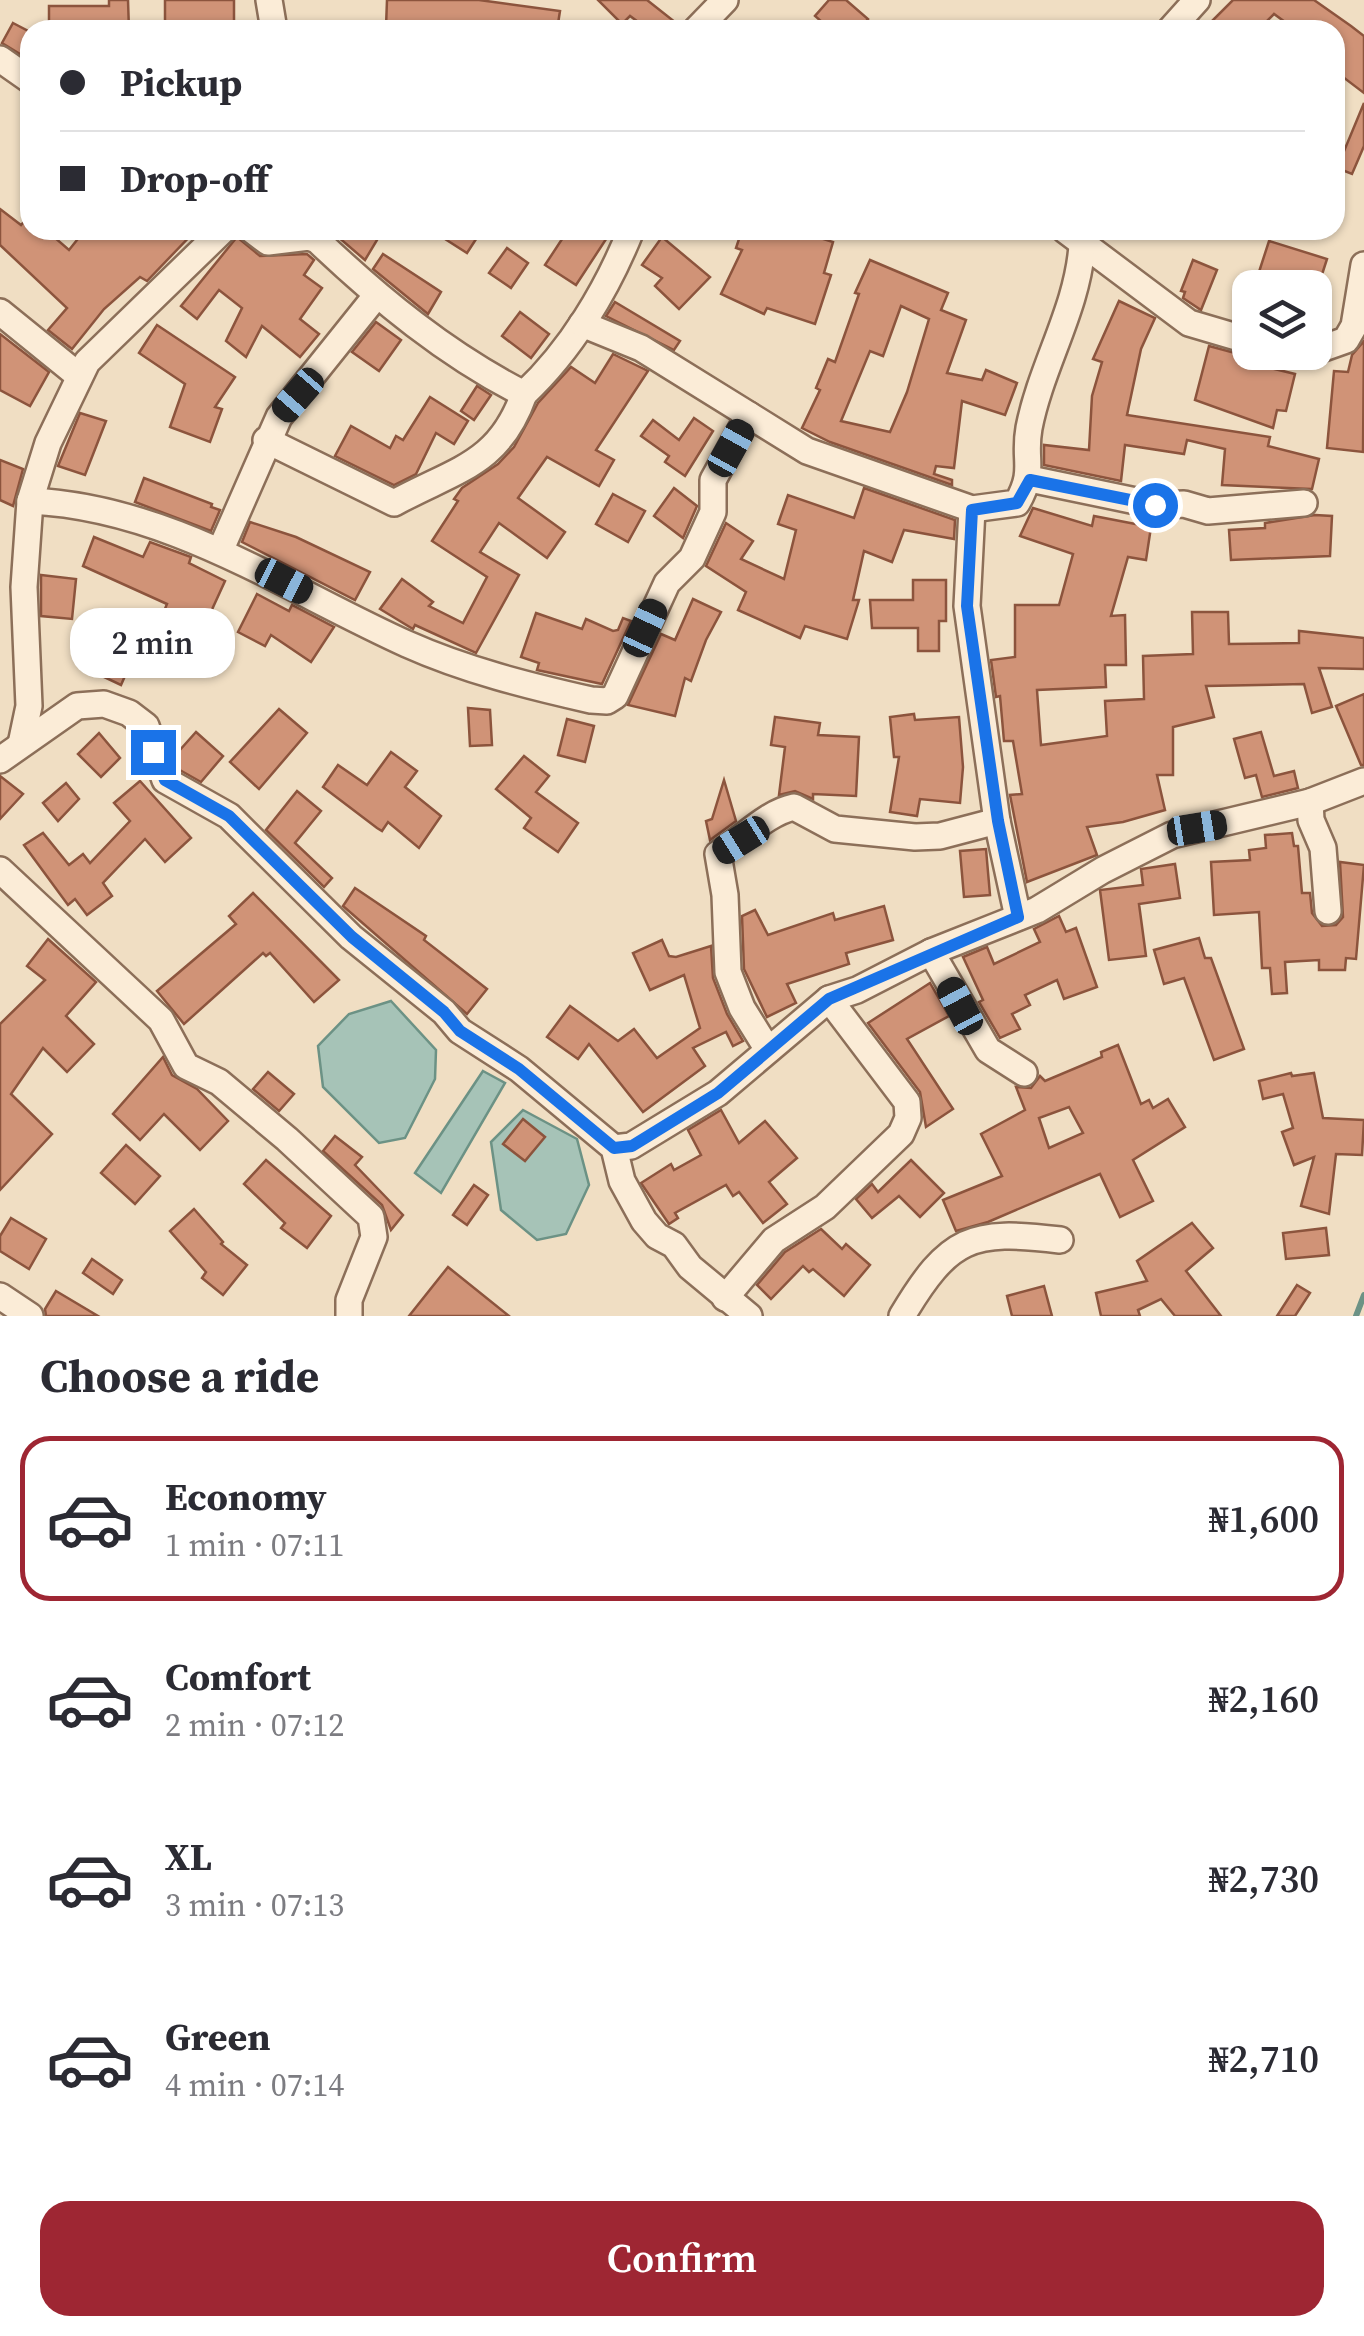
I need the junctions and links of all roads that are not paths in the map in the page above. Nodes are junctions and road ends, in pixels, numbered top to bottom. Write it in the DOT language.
graph roads {
  1 [pos="726,0"];
  2 [pos="1197,0"];
  3 [pos="706,20"];
  4 [pos="1179,20"];
  5 [pos="213,240"];
  6 [pos="317,240"];
  7 [pos="626,240"];
  8 [pos="1082,247"];
  9 [pos="1364,265"];
  10 [pos="376,296"];
  11 [pos="0,312"];
  12 [pos="582,324"];
  13 [pos="1232,336"];
  14 [pos="1332,345"];
  15 [pos="80,376"];
  16 [pos="524,394"];
  17 [pos="749,415"];
  18 [pos="266,440"];
  19 [pos="1030,480"];
  20 [pos="30,501"];
  21 [pos="1304,503"];
  22 [pos="972,510"];
  23 [pos="221,550"];
  24 [pos="21,744"];
  25 [pos="0,760"];
  26 [pos="1364,781"];
  27 [pos="1310,802"];
  28 [pos="998,821"];
  29 [pos="0,870"];
  30 [pos="1328,912"];
  31 [pos="1018,917"];
  32 [pos="931,952"];
  33 [pos="829,999"];
  34 [pos="768,1050"];
  35 [pos="1024,1072"];
  36 [pos="614,1148"];
  37 [pos="1060,1240"];
  38 [pos="0,1296"];
  39 [pos="725,1298"];
  40 [pos="30,1316"];
  41 [pos="349,1316"];
  42 [pos="749,1316"];
  43 [pos="902,1316"];
  1 -- 3 [label="street"];
  2 -- 4 [label="street"];
  5 -- 15 [label="street"];
  6 -- 10 [label="street"];
  7 -- 12 [label="street"];
  8 -- 13 [label="street"];
  8 -- 19 [label="street"];
  9 -- 14 [label="street"];
  10 -- 16 [label="street"];
  10 -- 18 [label="street"];
  11 -- 15 [label="street"];
  12 -- 16 [label="street"];
  12 -- 17 [label="street"];
  15 -- 20 [label="street"];
  16 -- 18 [label="street"];
  17 -- 22 [label="street"];
  17 -- 23 [label="street"];
  18 -- 23 [label="street"];
  19 -- 21 [label="street"];
  19 -- 22 [label="street"];
  20 -- 23 [label="street"];
  20 -- 24 [label="street"];
  22 -- 28 [label="street"];
  24 -- 25 [label="street"];
  24 -- 36 [label="street"];
  26 -- 27 [label="street"];
  27 -- 30 [label="street"];
  27 -- 31 [label="street"];
  28 -- 31 [label="street"];
  28 -- 34 [label="street"];
  29 -- 41 [label="street"];
  31 -- 32 [label="street"];
  32 -- 33 [label="street"];
  32 -- 35 [label="street"];
  33 -- 34 [label="street"];
  33 -- 39 [label="street"];
  34 -- 36 [label="street"];
  36 -- 39 [label="street"];
  37 -- 43 [label="street"];
  38 -- 40 [label="street"];
  39 -- 42 [label="street"];
}
